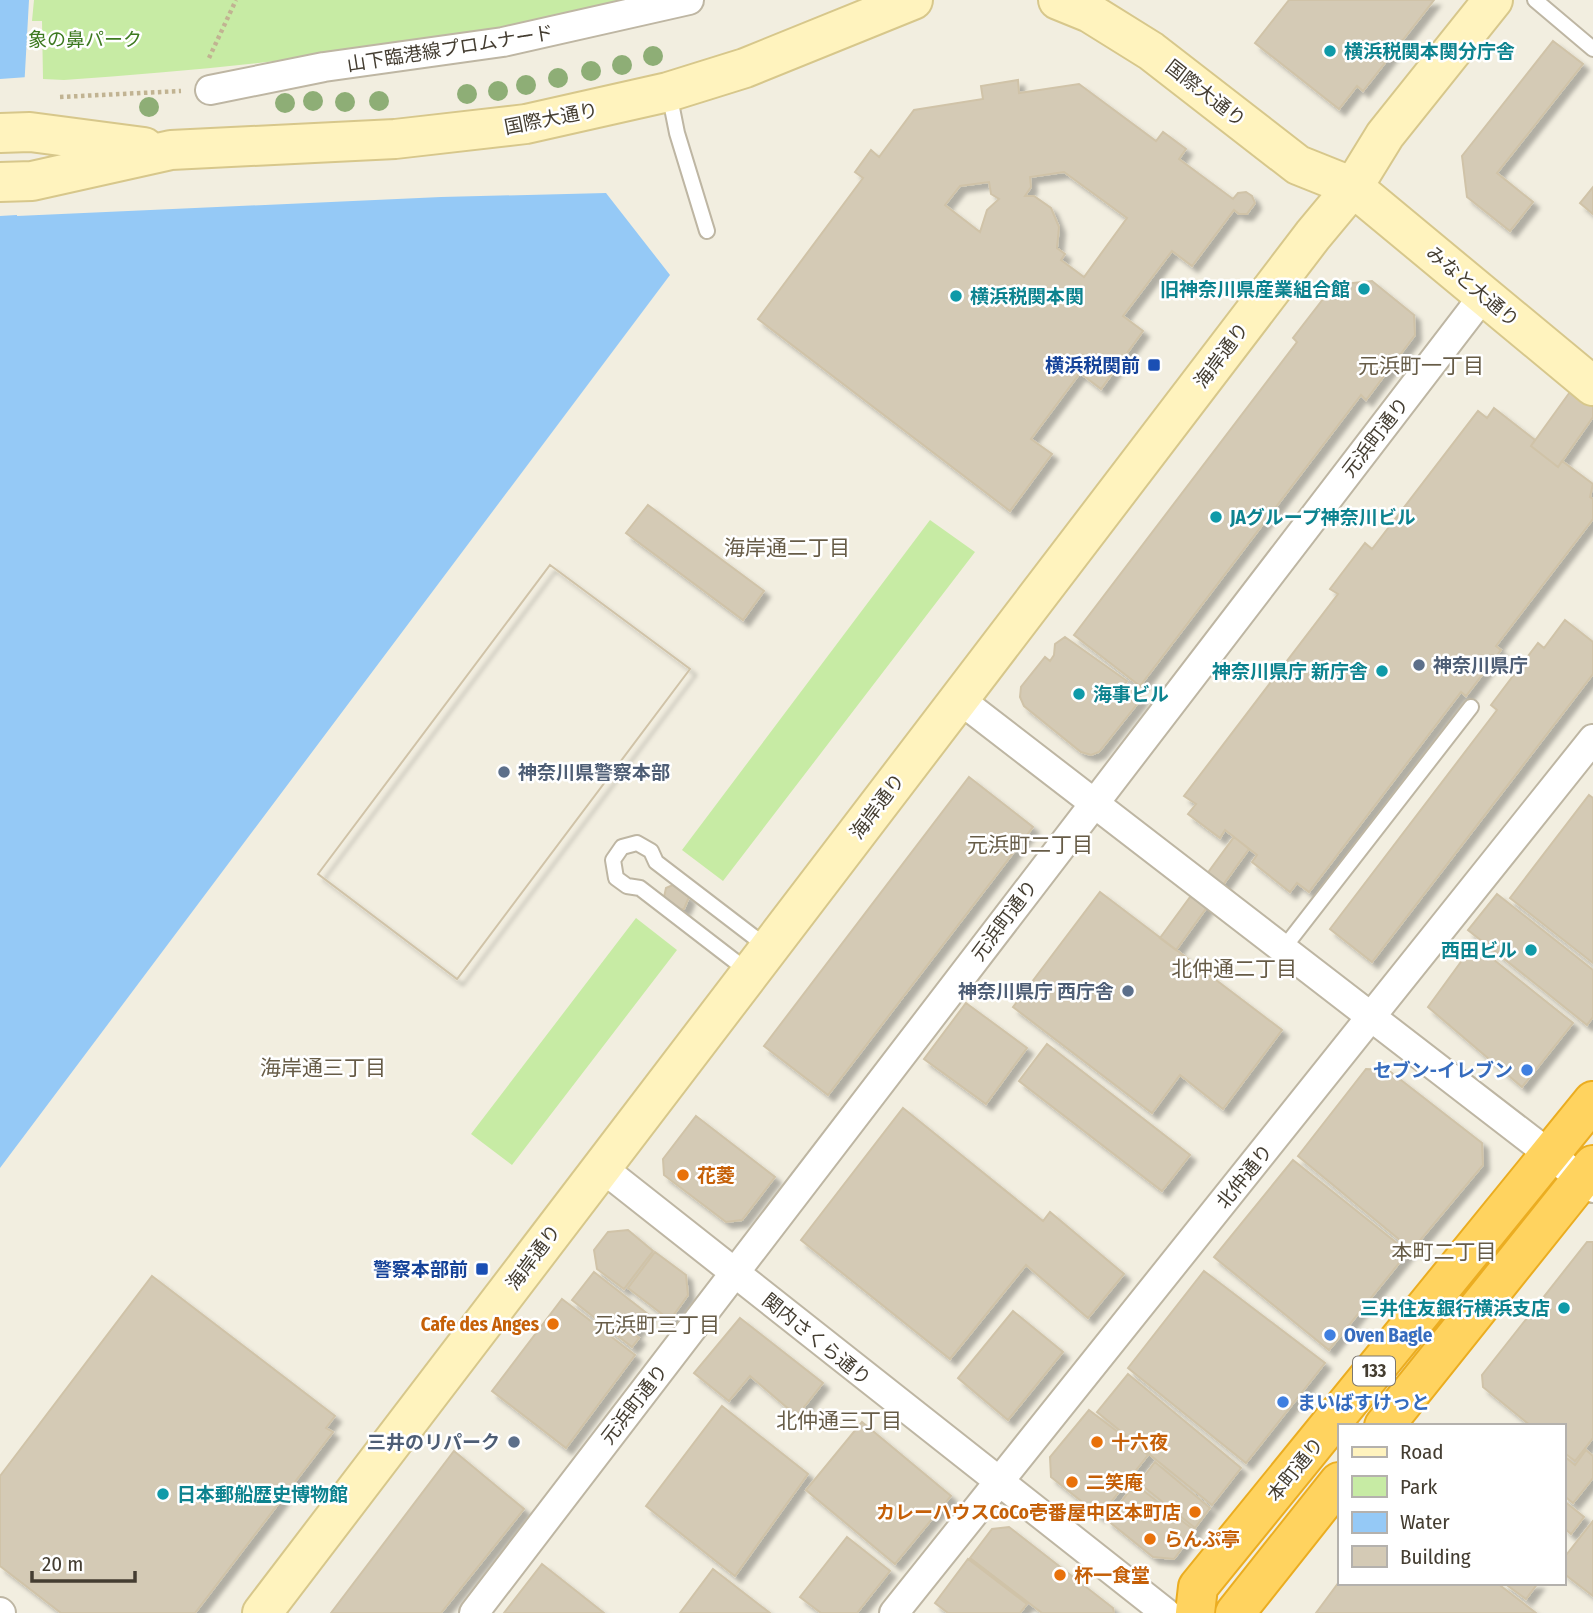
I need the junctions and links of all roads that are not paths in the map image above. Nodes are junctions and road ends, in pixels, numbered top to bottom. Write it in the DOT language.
graph roads {
  1 [pos="689,0"];
  2 [pos="913,0"];
  3 [pos="1058,0"];
  4 [pos="1493,0"];
  5 [pos="1535,0"];
  6 [pos="1593,49"];
  7 [pos="210,89"];
  8 [pos="668,92"];
  9 [pos="15,133"];
  10 [pos="171,150"];
  11 [pos="16,182"];
  12 [pos="1353,187"];
  13 [pos="707,231"];
  14 [pos="1484,295"];
  15 [pos="1593,386"];
  16 [pos="959,699"];
  17 [pos="1471,707"];
  18 [pos="1593,738"];
  19 [pos="1093,803"];
  20 [pos="1283,949"];
  21 [pos="760,961"];
  22 [pos="1370,1016"];
  23 [pos="1593,1101"];
  24 [pos="1550,1155"];
  25 [pos="601,1167"];
  26 [pos="1589,1177"];
  27 [pos="735,1273"];
  28 [pos="1386,1424"];
  29 [pos="998,1483"];
  30 [pos="1338,1483"];
  31 [pos="262,1613"];
  32 [pos="474,1613"];
  33 [pos="894,1613"];
  34 [pos="1166,1613"];
  35 [pos="1195,1613"];
  36 [pos="1235,1613"];
  1 -- 7 [label="street, 山下臨港線プロムナード"];
  2 -- 8 [label="street, 国際大通り"];
  3 -- 12 [label="street, 国際大通り"];
  4 -- 12 [label="street, 海岸通り"];
  5 -- 6 [label="lane"];
  8 -- 10 [label="street, 国際大通り"];
  8 -- 13 [label="lane"];
  9 -- 10 [label="street, 国際大通り"];
  10 -- 11 [label="street, 国際大通り"];
  12 -- 14 [label="street, みなと大通り"];
  12 -- 16 [label="street, 海岸通り"];
  14 -- 15 [label="street, みなと大通り"];
  14 -- 19 [label="street, 元浜町通り"];
  16 -- 19 [label="street"];
  16 -- 21 [label="street, 海岸通り"];
  17 -- 20 [label="lane"];
  18 -- 22 [label="street, 北仲通り"];
  19 -- 20 [label="street"];
  19 -- 27 [label="street, 元浜町通り"];
  20 -- 22 [label="street"];
  21 -- 21 [label="lane"];
  21 -- 25 [label="street, 海岸通り"];
  22 -- 24 [label="street"];
  22 -- 29 [label="street, 北仲通り"];
  23 -- 24 [label="highway, 本町通り / 133"];
  24 -- 26 [label="street"];
  24 -- 35 [label="highway, 本町通り / 133"];
  25 -- 27 [label="street, 関内さくら通り"];
  25 -- 31 [label="street, 海岸通り"];
  26 -- 28 [label="highway, 133"];
  27 -- 29 [label="street, 関内さくら通り"];
  27 -- 32 [label="street, 元浜町通り"];
  29 -- 33 [label="street, 北仲通り"];
  29 -- 34 [label="street, 関内さくら通り"];
  30 -- 36 [label="highway"];
}
